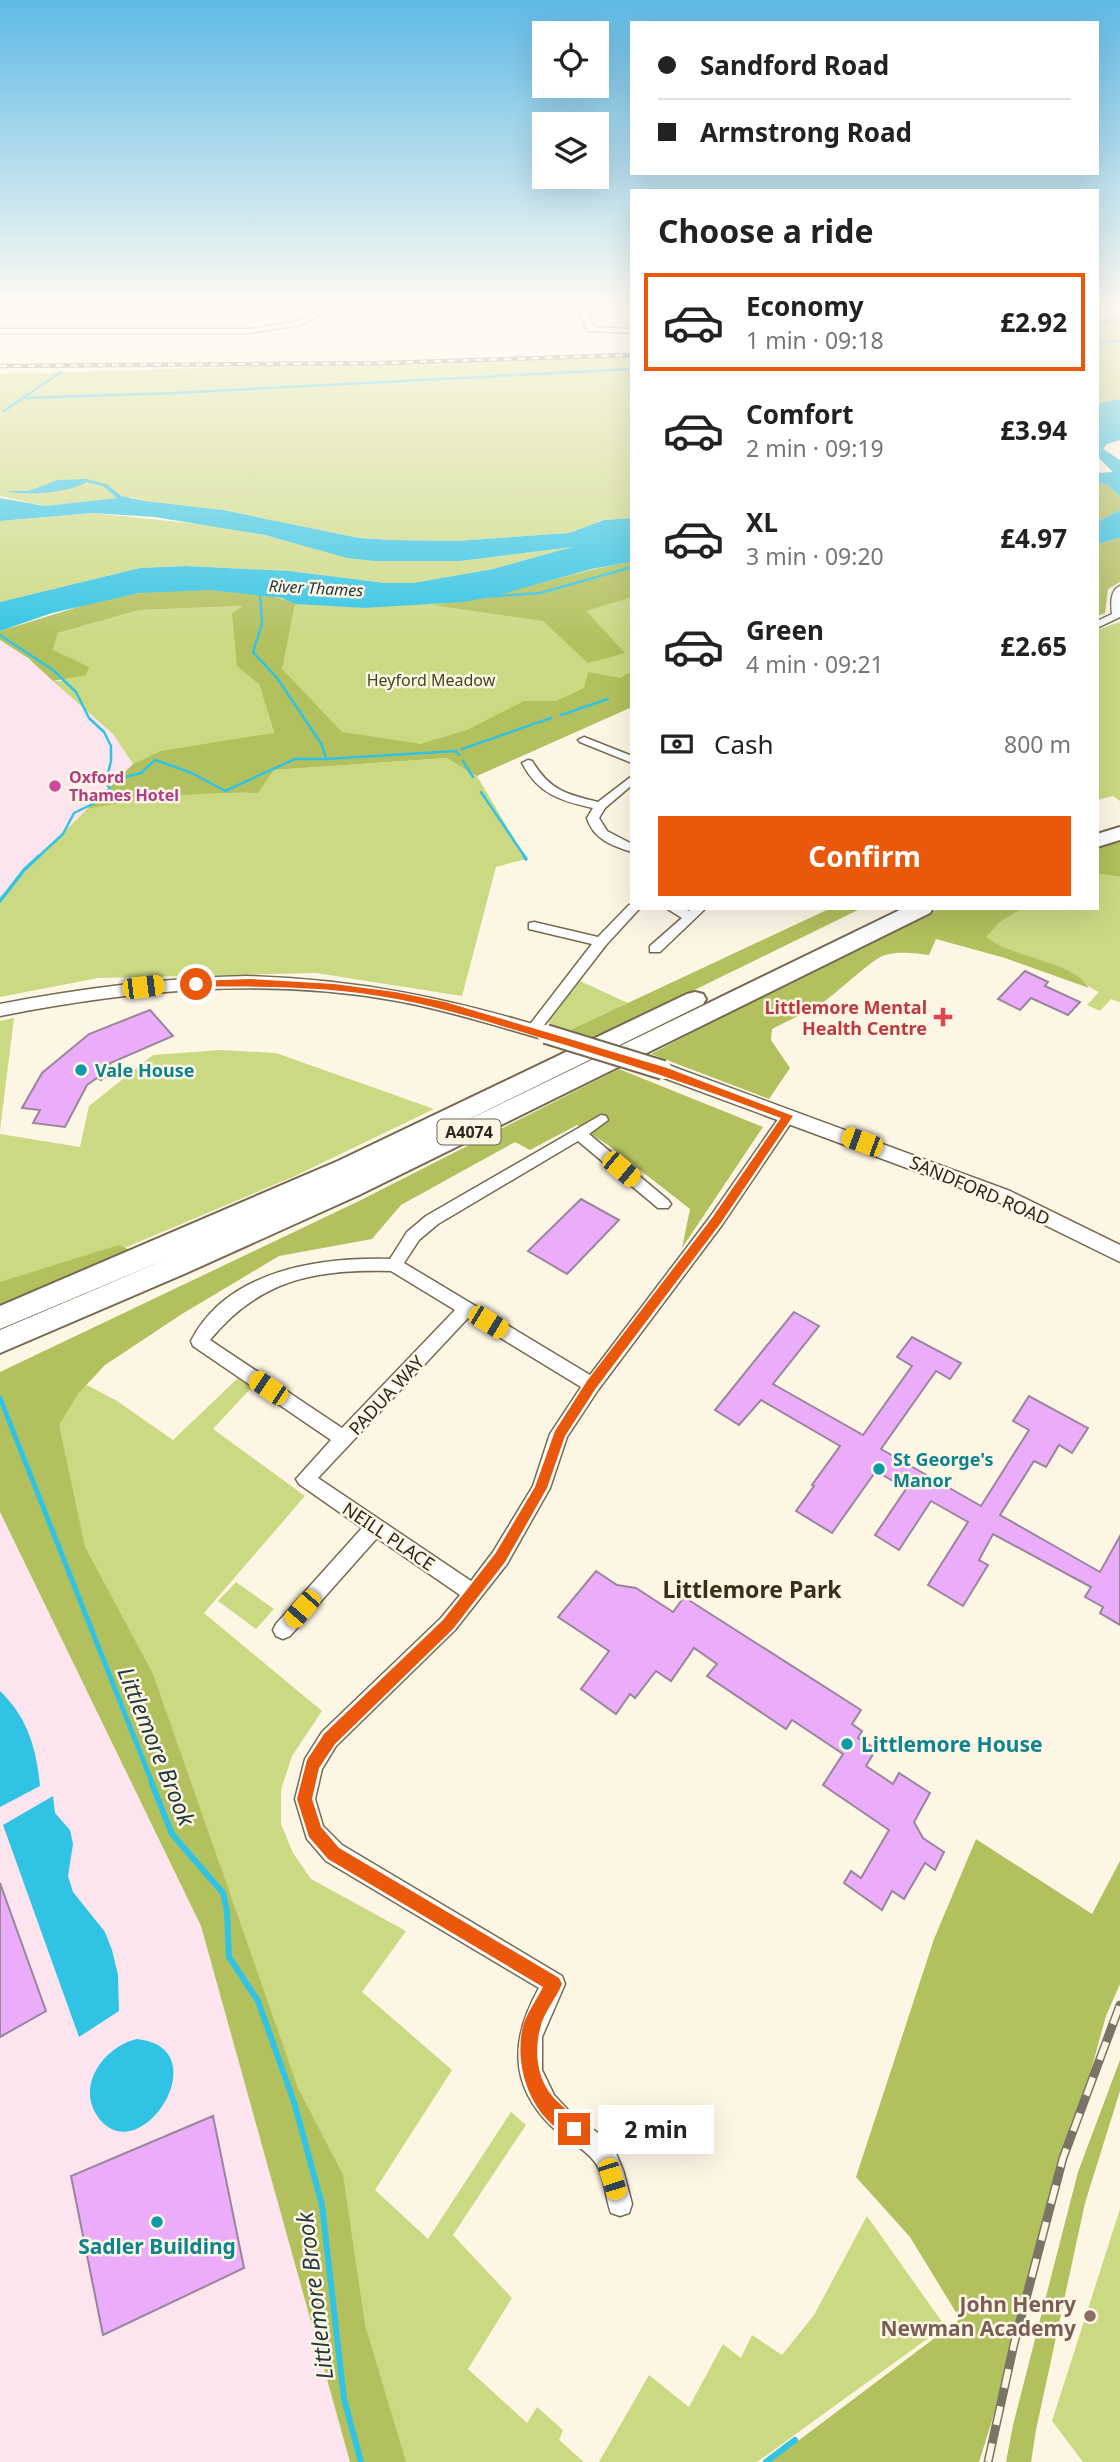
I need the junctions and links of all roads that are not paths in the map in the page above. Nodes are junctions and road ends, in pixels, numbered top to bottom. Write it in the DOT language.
graph roads {
  1 [pos="1120,589"];
  2 [pos="1099,624"];
  3 [pos="584,740"];
  4 [pos="630,759"];
  5 [pos="528,764"];
  6 [pos="630,781"];
  7 [pos="600,806"];
  8 [pos="1120,817"];
  9 [pos="1099,824"];
  10 [pos="1120,833"];
  11 [pos="1099,840"];
  12 [pos="630,847"];
  13 [pos="632,910"];
  14 [pos="878,910"];
  15 [pos="918,910"];
  16 [pos="696,913"];
  17 [pos="534,926"];
  18 [pos="601,942"];
  19 [pos="655,949"];
  20 [pos="0,1010"];
  21 [pos="539,1032"];
  22 [pos="788,1116"];
  23 [pos="601,1120"];
  24 [pos="578,1133"];
  25 [pos="663,1204"];
  26 [pos="1120,1254"];
  27 [pos="394,1265"];
  28 [pos="467,1309"];
  29 [pos="2,1333"];
  30 [pos="592,1385"];
  31 [pos="344,1439"];
  32 [pos="305,1479"];
  33 [pos="375,1527"];
  34 [pos="473,1593"];
  35 [pos="283,1630"];
  36 [pos="620,2204"];
  1 -- 2 [label="street"];
  3 -- 4 [label="street"];
  5 -- 7 [label="street"];
  6 -- 7 [label="street"];
  7 -- 12 [label="street"];
  8 -- 9 [label="main road"];
  10 -- 11 [label="main road"];
  13 -- 18 [label="street"];
  14 -- 29 [label="main road, A4074"];
  15 -- 29 [label="main road, A4074"];
  16 -- 19 [label="street"];
  17 -- 18 [label="street"];
  18 -- 21 [label="street"];
  20 -- 21 [label="street, SANDFORD ROAD"];
  21 -- 22 [label="street, SANDFORD ROAD, bridge"];
  22 -- 26 [label="street, SANDFORD ROAD"];
  22 -- 30 [label="street"];
  23 -- 24 [label="street"];
  24 -- 25 [label="street"];
  24 -- 27 [label="street"];
  27 -- 28 [label="street"];
  27 -- 31 [label="street"];
  28 -- 30 [label="street"];
  28 -- 31 [label="street, PADUA WAY"];
  30 -- 34 [label="street"];
  31 -- 32 [label="street, PADUA WAY"];
  32 -- 33 [label="street, NEILL PLACE"];
  33 -- 34 [label="street, NEILL PLACE"];
  33 -- 35 [label="street"];
  34 -- 36 [label="street"];
}
